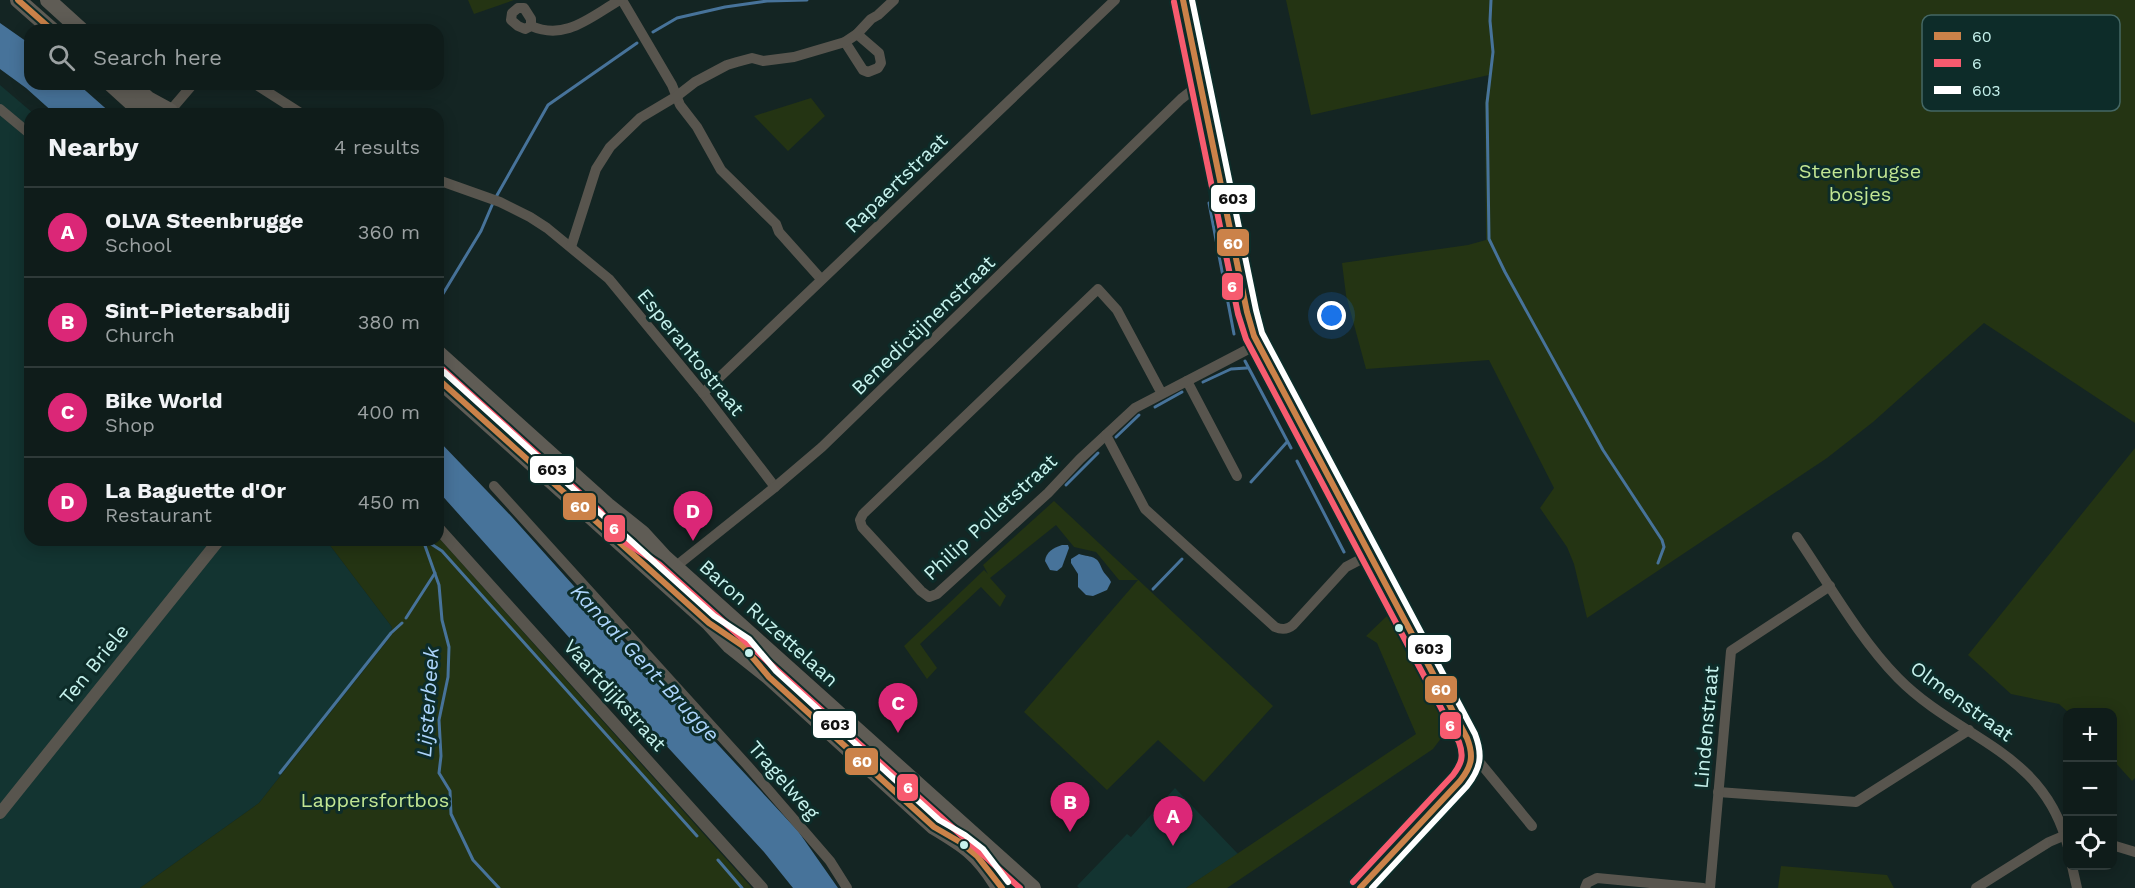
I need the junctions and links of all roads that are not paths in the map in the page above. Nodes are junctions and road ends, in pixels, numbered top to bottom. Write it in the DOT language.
graph roads {
  1 [pos="18,0"];
  2 [pos="48,0"];
  3 [pos="621,0"];
  4 [pos="894,0"];
  5 [pos="1115,0"];
  6 [pos="1183,0"];
  7 [pos="45,24"];
  8 [pos="74,24"];
  9 [pos="531,26"];
  10 [pos="857,34"];
  11 [pos="844,42"];
  12 [pos="1200,84"];
  13 [pos="118,90"];
  14 [pos="138,90"];
  15 [pos="151,90"];
  16 [pos="188,90"];
  17 [pos="264,90"];
  18 [pos="677,96"];
  19 [pos="137,108"];
  20 [pos="164,108"];
  21 [pos="167,108"];
  22 [pos="174,108"];
  23 [pos="293,108"];
  24 [pos="0,109"];
  25 [pos="24,129"];
  26 [pos="444,182"];
  27 [pos="571,247"];
  28 [pos="821,279"];
  29 [pos="1258,344"];
  30 [pos="444,358"];
  31 [pos="1187,381"];
  32 [pos="444,384"];
  33 [pos="703,393"];
  34 [pos="1162,394"];
  35 [pos="1106,435"];
  36 [pos="1237,476"];
  37 [pos="494,486"];
  38 [pos="775,487"];
  39 [pos="444,535"];
  40 [pos="1797,537"];
  41 [pos="214,546"];
  42 [pos="1369,555"];
  43 [pos="670,562"];
  44 [pos="660,579"];
  45 [pos="1830,586"];
  46 [pos="1969,730"];
  47 [pos="1473,758"];
  48 [pos="1719,792"];
  49 [pos="0,813"];
  50 [pos="1532,826"];
  51 [pos="2063,827"];
  52 [pos="2063,836"];
  53 [pos="2117,847"];
  54 [pos="2135,852"];
  55 [pos="2073,870"];
  56 [pos="999,885"];
  57 [pos="762,888"];
  58 [pos="847,888"];
  59 [pos="1033,888"];
  60 [pos="1360,888"];
  61 [pos="1585,888"];
  62 [pos="1703,888"];
  63 [pos="1710,888"];
  64 [pos="1976,888"];
  65 [pos="2078,888"];
  1 -- 7 [label="main road"];
  2 -- 8 [label="main road"];
  3 -- 9 [label="street"];
  3 -- 18 [label="street"];
  4 -- 10 [label="street"];
  5 -- 28 [label="street, Rapaertstraat"];
  6 -- 12 [label="street"];
  10 -- 11 [label="street"];
  10 -- 11 [label="street"];
  11 -- 18 [label="street"];
  12 -- 29 [label="street"];
  12 -- 38 [label="street, Benedictijnenstraat"];
  13 -- 19 [label="main road"];
  14 -- 20 [label="main road"];
  15 -- 21 [label="main road"];
  16 -- 22 [label="street"];
  17 -- 23 [label="street"];
  18 -- 27 [label="street"];
  18 -- 28 [label="street"];
  24 -- 25 [label="street"];
  26 -- 27 [label="street, Esperantostraat"];
  27 -- 33 [label="street, Esperantostraat"];
  28 -- 33 [label="street, Rapaertstraat"];
  29 -- 31 [label="street, Philip Polletstraat"];
  29 -- 42 [label="street"];
  30 -- 43 [label="main road, Baron Ruzettelaan"];
  31 -- 34 [label="street, Philip Polletstraat"];
  31 -- 36 [label="street"];
  32 -- 44 [label="main road, Baron Ruzettelaan"];
  33 -- 38 [label="street, Esperantostraat"];
  34 -- 35 [label="street, Philip Polletstraat"];
  34 -- 35 [label="street, Philip Polletstraat"];
  35 -- 42 [label="street"];
  37 -- 58 [label="street, Tragelweg"];
  38 -- 43 [label="street, Benedictijnenstraat"];
  39 -- 57 [label="street, Vaartdijkstraat"];
  40 -- 45 [label="street, Olmenstraat"];
  41 -- 49 [label="street, Ten Briele"];
  42 -- 47 [label="street"];
  43 -- 44 [label="street, Benedictijnenstraat"];
  43 -- 59 [label="main road, Baron Ruzettelaan"];
  44 -- 56 [label="main road, Baron Ruzettelaan"];
  45 -- 46 [label="street, Olmenstraat"];
  45 -- 48 [label="street, Lindenstraat"];
  46 -- 48 [label="street"];
  46 -- 51 [label="street, Olmenstraat"];
  47 -- 50 [label="street"];
  47 -- 60 [label="street"];
  48 -- 63 [label="street, Lindenstraat"];
  52 -- 64 [label="street"];
  53 -- 54 [label="street"];
  55 -- 65 [label="street"];
  61 -- 62 [label="street"];
}
